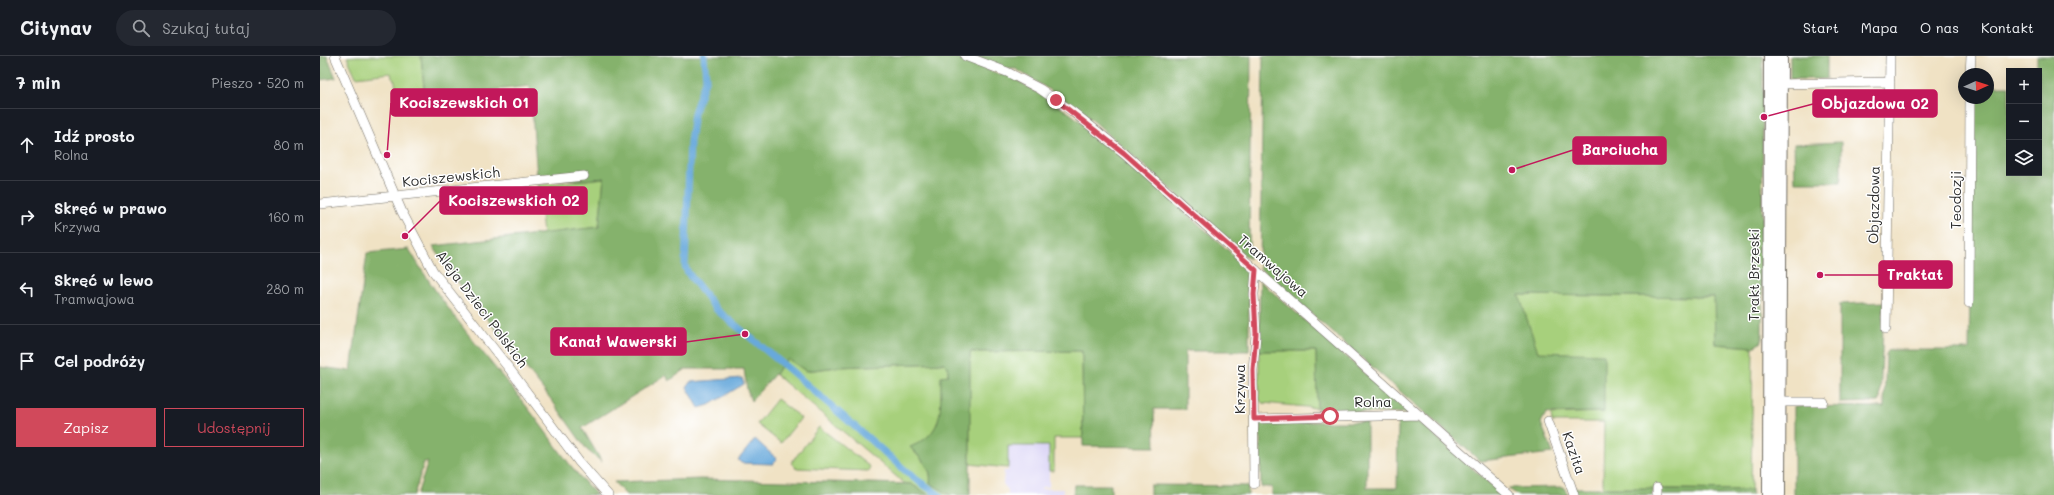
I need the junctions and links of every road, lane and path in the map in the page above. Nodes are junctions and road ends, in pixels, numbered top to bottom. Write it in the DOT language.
graph roads {
  1 [pos="336,56"];
  2 [pos="965,56"];
  3 [pos="1770,56"];
  4 [pos="1781,56"];
  5 [pos="1890,56"];
  6 [pos="1971,56"];
  7 [pos="1970,68"];
  8 [pos="1890,82"];
  9 [pos="1775,84"];
  10 [pos="1970,104"];
  11 [pos="584,176"];
  12 [pos="396,196"];
  13 [pos="320,204"];
  14 [pos="1256,270"];
  15 [pos="1969,303"];
  16 [pos="1886,329"];
  17 [pos="1779,402"];
  18 [pos="1824,402"];
  19 [pos="1420,415"];
  20 [pos="1254,419"];
  21 [pos="1548,421"];
  22 [pos="1254,484"];
  23 [pos="608,495"];
  24 [pos="1509,495"];
  25 [pos="1574,495"];
  26 [pos="1769,495"];
  27 [pos="1779,495"];
  1 -- 12 [label="street, Aleja Dzieci Polskich"];
  2 -- 14 [label="street, Tramwajowa"];
  3 -- 9 [label="main road, Trakt Brzeski"];
  4 -- 9 [label="main road, Trakt Brzeski"];
  5 -- 8 [label="street, Objazdowa"];
  6 -- 7 [label="street"];
  8 -- 9 [label="street"];
  8 -- 16 [label="street, Objazdowa"];
  9 -- 17 [label="main road, Trakt Brzeski"];
  9 -- 26 [label="main road, Trakt Brzeski"];
  10 -- 15 [label="street, Teodozji"];
  11 -- 12 [label="street, Kociszewskich"];
  12 -- 13 [label="street, Kociszewskich"];
  12 -- 23 [label="street, Aleja Dzieci Polskich"];
  14 -- 19 [label="street, Tramwajowa"];
  14 -- 20 [label="street, Krzywa"];
  17 -- 18 [label="street"];
  17 -- 27 [label="main road, Trakt Brzeski"];
  19 -- 20 [label="street, Rolna"];
  19 -- 24 [label="street, Tramwajowa"];
  20 -- 22 [label="street, Krzywa"];
  21 -- 25 [label="street, Kazita"];
}
